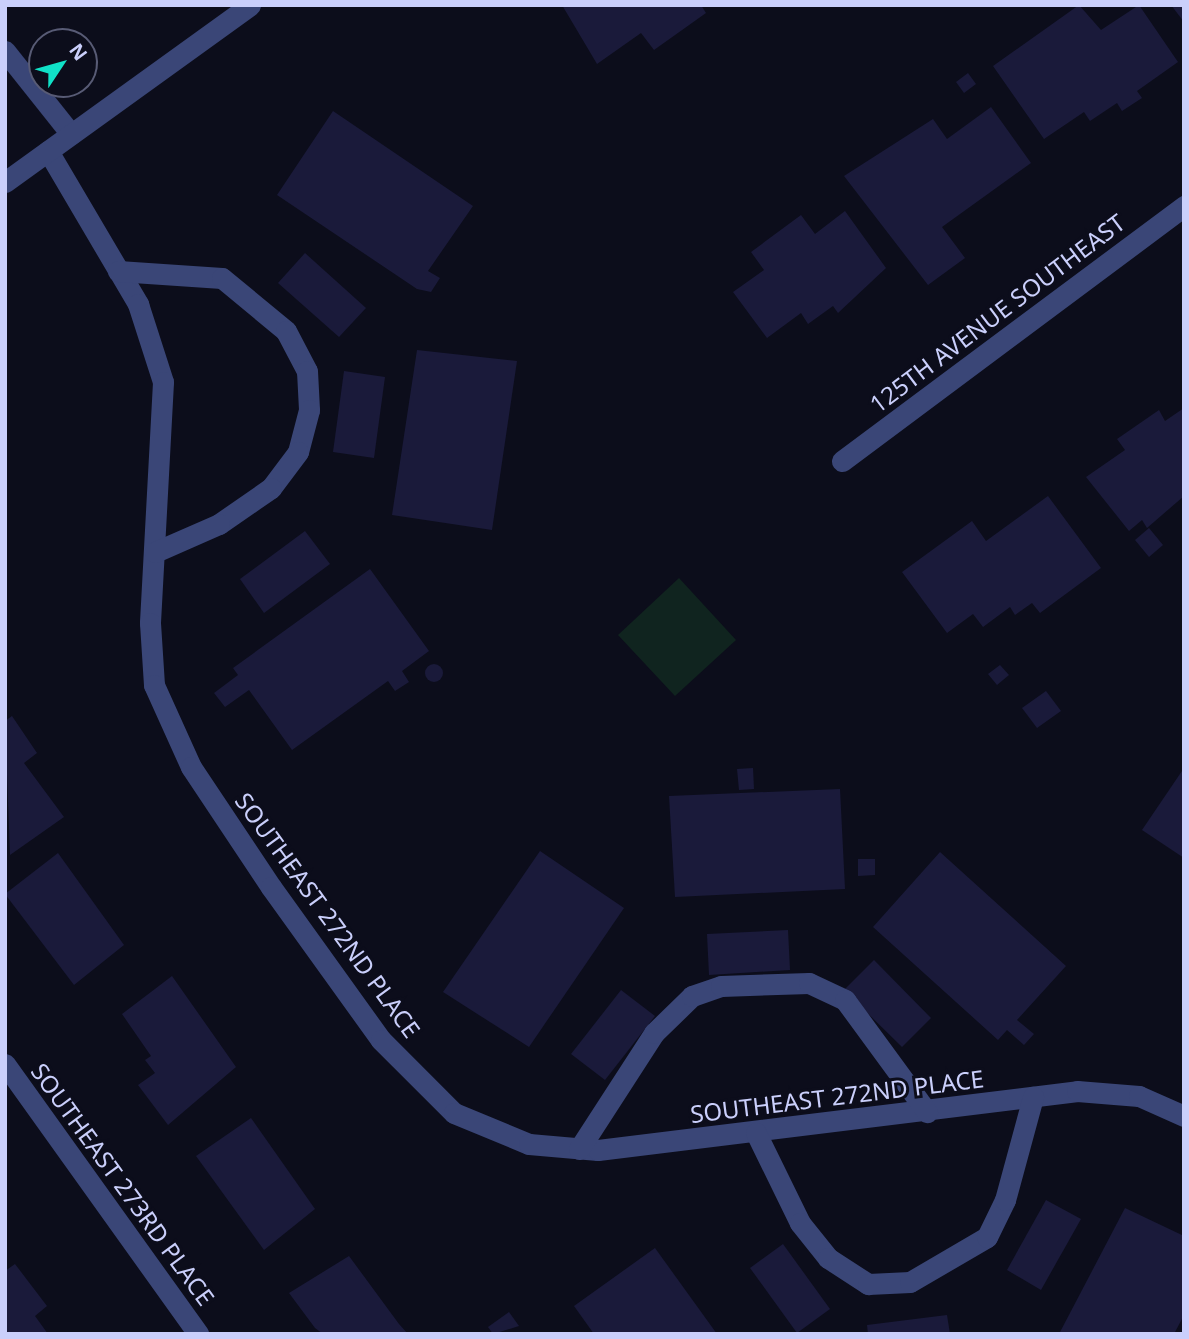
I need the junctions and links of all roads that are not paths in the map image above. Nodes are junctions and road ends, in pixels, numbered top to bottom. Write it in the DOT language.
graph roads {
  1 [pos="250,5"];
  2 [pos="5,51"];
  3 [pos="71,134"];
  4 [pos="48,150"];
  5 [pos="5,182"];
  6 [pos="1184,206"];
  7 [pos="118,271"];
  8 [pos="842,461"];
  9 [pos="155,552"];
  10 [pos="5,1064"];
  11 [pos="1033,1097"];
  12 [pos="927,1112"];
  13 [pos="1184,1116"];
  14 [pos="756,1133"];
  15 [pos="579,1149"];
  16 [pos="198,1334"];
  1 -- 3 [label="street"];
  2 -- 3 [label="street"];
  3 -- 4 [label="street"];
  4 -- 5 [label="street"];
  4 -- 7 [label="street, SOUTHEAST 272ND PLACE"];
  6 -- 8 [label="street, 125TH AVENUE SOUTHEAST"];
  7 -- 9 [label="street, SOUTHEAST 272ND PLACE"];
  7 -- 9 [label="street"];
  9 -- 15 [label="street, SOUTHEAST 272ND PLACE"];
  10 -- 16 [label="street, SOUTHEAST 273RD PLACE"];
  11 -- 12 [label="street, SOUTHEAST 272ND PLACE"];
  11 -- 13 [label="street, SOUTHEAST 272ND PLACE"];
  11 -- 14 [label="street"];
  12 -- 14 [label="street, SOUTHEAST 272ND PLACE"];
  12 -- 15 [label="street"];
  14 -- 15 [label="street, SOUTHEAST 272ND PLACE"];
}
